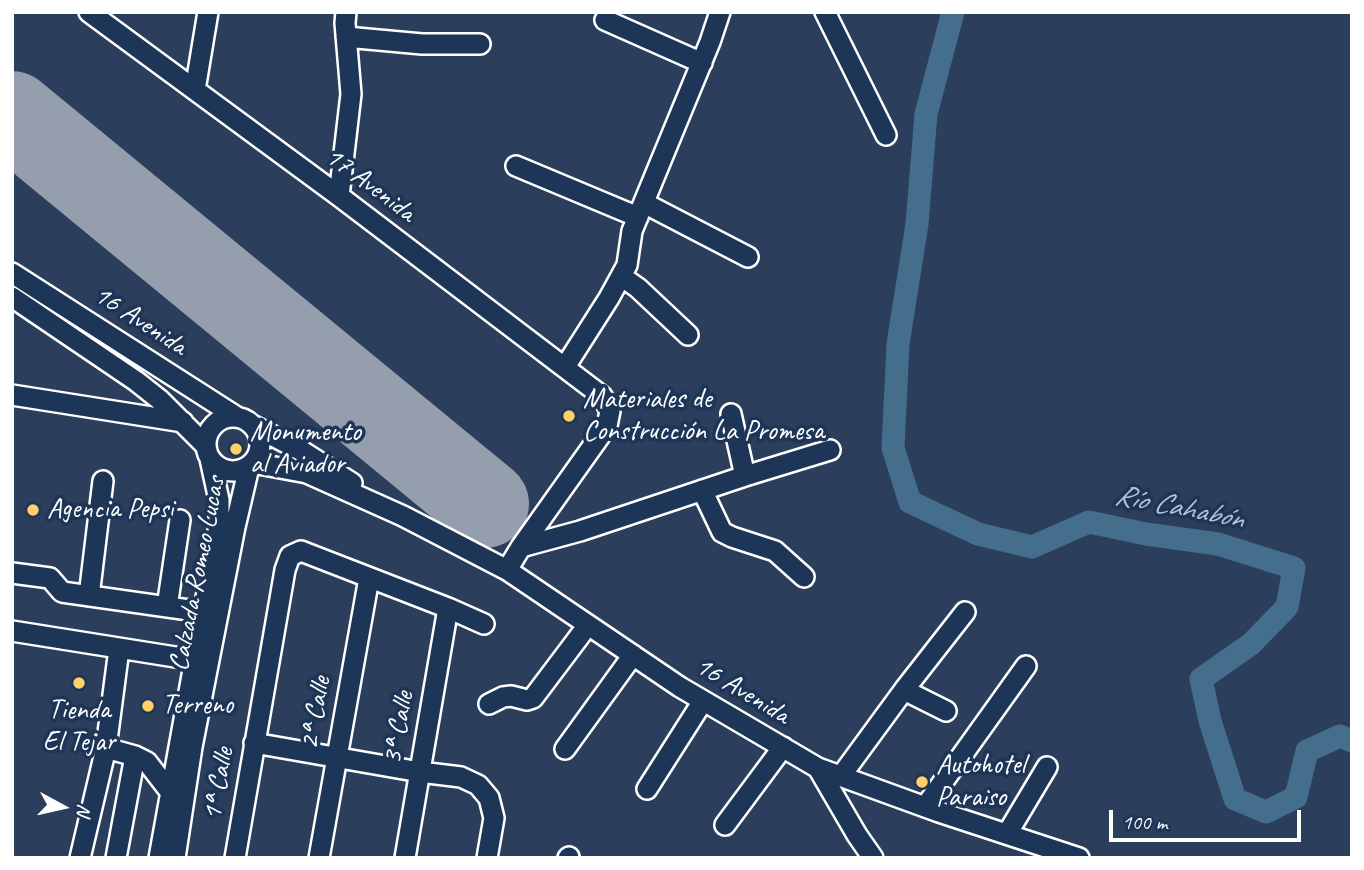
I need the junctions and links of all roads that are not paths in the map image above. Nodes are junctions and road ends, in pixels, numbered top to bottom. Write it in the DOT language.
graph roads {
  1 [pos="89,12"];
  2 [pos="208,12"];
  3 [pos="346,12"];
  4 [pos="720,12"];
  5 [pos="736,12"];
  6 [pos="825,12"];
  7 [pos="605,20"];
  8 [pos="346,37"];
  9 [pos="710,42"];
  10 [pos="480,44"];
  11 [pos="702,63"];
  12 [pos="195,90"];
  13 [pos="886,135"];
  14 [pos="516,166"];
  15 [pos="339,196"];
  16 [pos="641,210"];
  17 [pos="748,257"];
  18 [pos="621,275"];
  19 [pos="20,278"];
  20 [pos="15,299"];
  21 [pos="688,335"];
  22 [pos="565,368"];
  23 [pos="12,395"];
  24 [pos="730,414"];
  25 [pos="183,422"];
  26 [pos="246,422"];
  27 [pos="830,450"];
  28 [pos="208,452"];
  29 [pos="251,465"];
  30 [pos="745,476"];
  31 [pos="103,481"];
  32 [pos="702,491"];
  33 [pos="403,516"];
  34 [pos="180,520"];
  35 [pos="521,547"];
  36 [pos="507,570"];
  37 [pos="12,573"];
  38 [pos="804,577"];
  39 [pos="369,578"];
  40 [pos="89,596"];
  41 [pos="167,607"];
  42 [pos="448,608"];
  43 [pos="203,612"];
  44 [pos="965,612"];
  45 [pos="484,624"];
  46 [pos="588,625"];
  47 [pos="12,631"];
  48 [pos="119,649"];
  49 [pos="633,656"];
  50 [pos="194,660"];
  51 [pos="1026,666"];
  52 [pos="904,690"];
  53 [pos="703,701"];
  54 [pos="489,704"];
  55 [pos="946,711"];
  56 [pos="254,743"];
  57 [pos="783,747"];
  58 [pos="106,748"];
  59 [pos="565,749"];
  60 [pos="135,756"];
  61 [pos="337,758"];
  62 [pos="1047,766"];
  63 [pos="818,768"];
  64 [pos="420,772"];
  65 [pos="841,776"];
  66 [pos="647,789"];
  67 [pos="171,793"];
  68 [pos="925,807"];
  69 [pos="725,825"];
  70 [pos="1007,834"];
  71 [pos="488,849"];
  72 [pos="1034,851"];
  73 [pos="80,858"];
  74 [pos="116,858"];
  75 [pos="159,858"];
  76 [pos="175,858"];
  77 [pos="235,858"];
  78 [pos="320,858"];
  79 [pos="405,858"];
  80 [pos="873,858"];
  81 [pos="1079,858"];
  1 -- 12 [label="street, 17 Avenida"];
  2 -- 12 [label="street"];
  3 -- 8 [label="street"];
  4 -- 9 [label="street"];
  5 -- 9 [label="street"];
  6 -- 13 [label="street"];
  7 -- 11 [label="street"];
  8 -- 10 [label="street"];
  8 -- 15 [label="street"];
  9 -- 11 [label="street"];
  11 -- 16 [label="street"];
  12 -- 15 [label="street, 17 Avenida"];
  14 -- 16 [label="street"];
  15 -- 22 [label="street, 17 Avenida"];
  16 -- 17 [label="street"];
  16 -- 18 [label="street"];
  18 -- 21 [label="street"];
  18 -- 22 [label="street"];
  19 -- 20 [label="street"];
  19 -- 26 [label="street, 16 Avenida"];
  20 -- 25 [label="street, 16 Avenida"];
  22 -- 35 [label="street, 17 Avenida"];
  23 -- 25 [label="street"];
  24 -- 30 [label="street"];
  25 -- 28 [label="street, 16 Avenida"];
  26 -- 28 [label="street"];
  26 -- 29 [label="street"];
  26 -- 33 [label="street, 16 Avenida"];
  27 -- 30 [label="street"];
  28 -- 29 [label="street"];
  28 -- 43 [label="street, Calzada Romeo Lucas"];
  29 -- 33 [label="street, 16 Avenida"];
  29 -- 76 [label="street, Calzada Romeo Lucas"];
  30 -- 32 [label="street"];
  31 -- 40 [label="street"];
  32 -- 35 [label="street"];
  32 -- 38 [label="street"];
  33 -- 36 [label="street, 16 Avenida"];
  34 -- 41 [label="street"];
  35 -- 36 [label="street"];
  36 -- 46 [label="street, 16 Avenida"];
  37 -- 40 [label="street"];
  39 -- 42 [label="street"];
  39 -- 56 [label="street, 1ª Calle"];
  39 -- 61 [label="street, 2ª Calle"];
  40 -- 41 [label="street"];
  41 -- 43 [label="street"];
  42 -- 45 [label="street"];
  42 -- 64 [label="street, 3ª Calle"];
  43 -- 50 [label="street, Calzada Romeo Lucas"];
  44 -- 52 [label="street"];
  46 -- 49 [label="street, 16 Avenida"];
  46 -- 54 [label="street"];
  47 -- 48 [label="street"];
  48 -- 50 [label="street"];
  48 -- 58 [label="street"];
  49 -- 53 [label="street, 16 Avenida"];
  49 -- 59 [label="street"];
  50 -- 67 [label="street, Calzada Romeo Lucas"];
  51 -- 68 [label="street"];
  52 -- 55 [label="street"];
  52 -- 65 [label="street"];
  53 -- 57 [label="street, 16 Avenida"];
  53 -- 66 [label="street"];
  56 -- 61 [label="street"];
  56 -- 77 [label="street, 1ª Calle"];
  57 -- 63 [label="street, 16 Avenida"];
  57 -- 69 [label="street"];
  58 -- 60 [label="street"];
  58 -- 73 [label="street"];
  60 -- 67 [label="street"];
  60 -- 74 [label="street"];
  61 -- 64 [label="street"];
  61 -- 78 [label="street, 2ª Calle"];
  62 -- 70 [label="street"];
  63 -- 65 [label="street, 16 Avenida"];
  63 -- 80 [label="street"];
  64 -- 71 [label="street"];
  64 -- 79 [label="street, 3ª Calle"];
  65 -- 68 [label="street, 16 Avenida"];
  67 -- 75 [label="street, Calzada Romeo Lucas"];
  68 -- 70 [label="street, 16 Avenida"];
  70 -- 72 [label="street, 16 Avenida"];
  72 -- 81 [label="street, 16 Avenida"];
}
